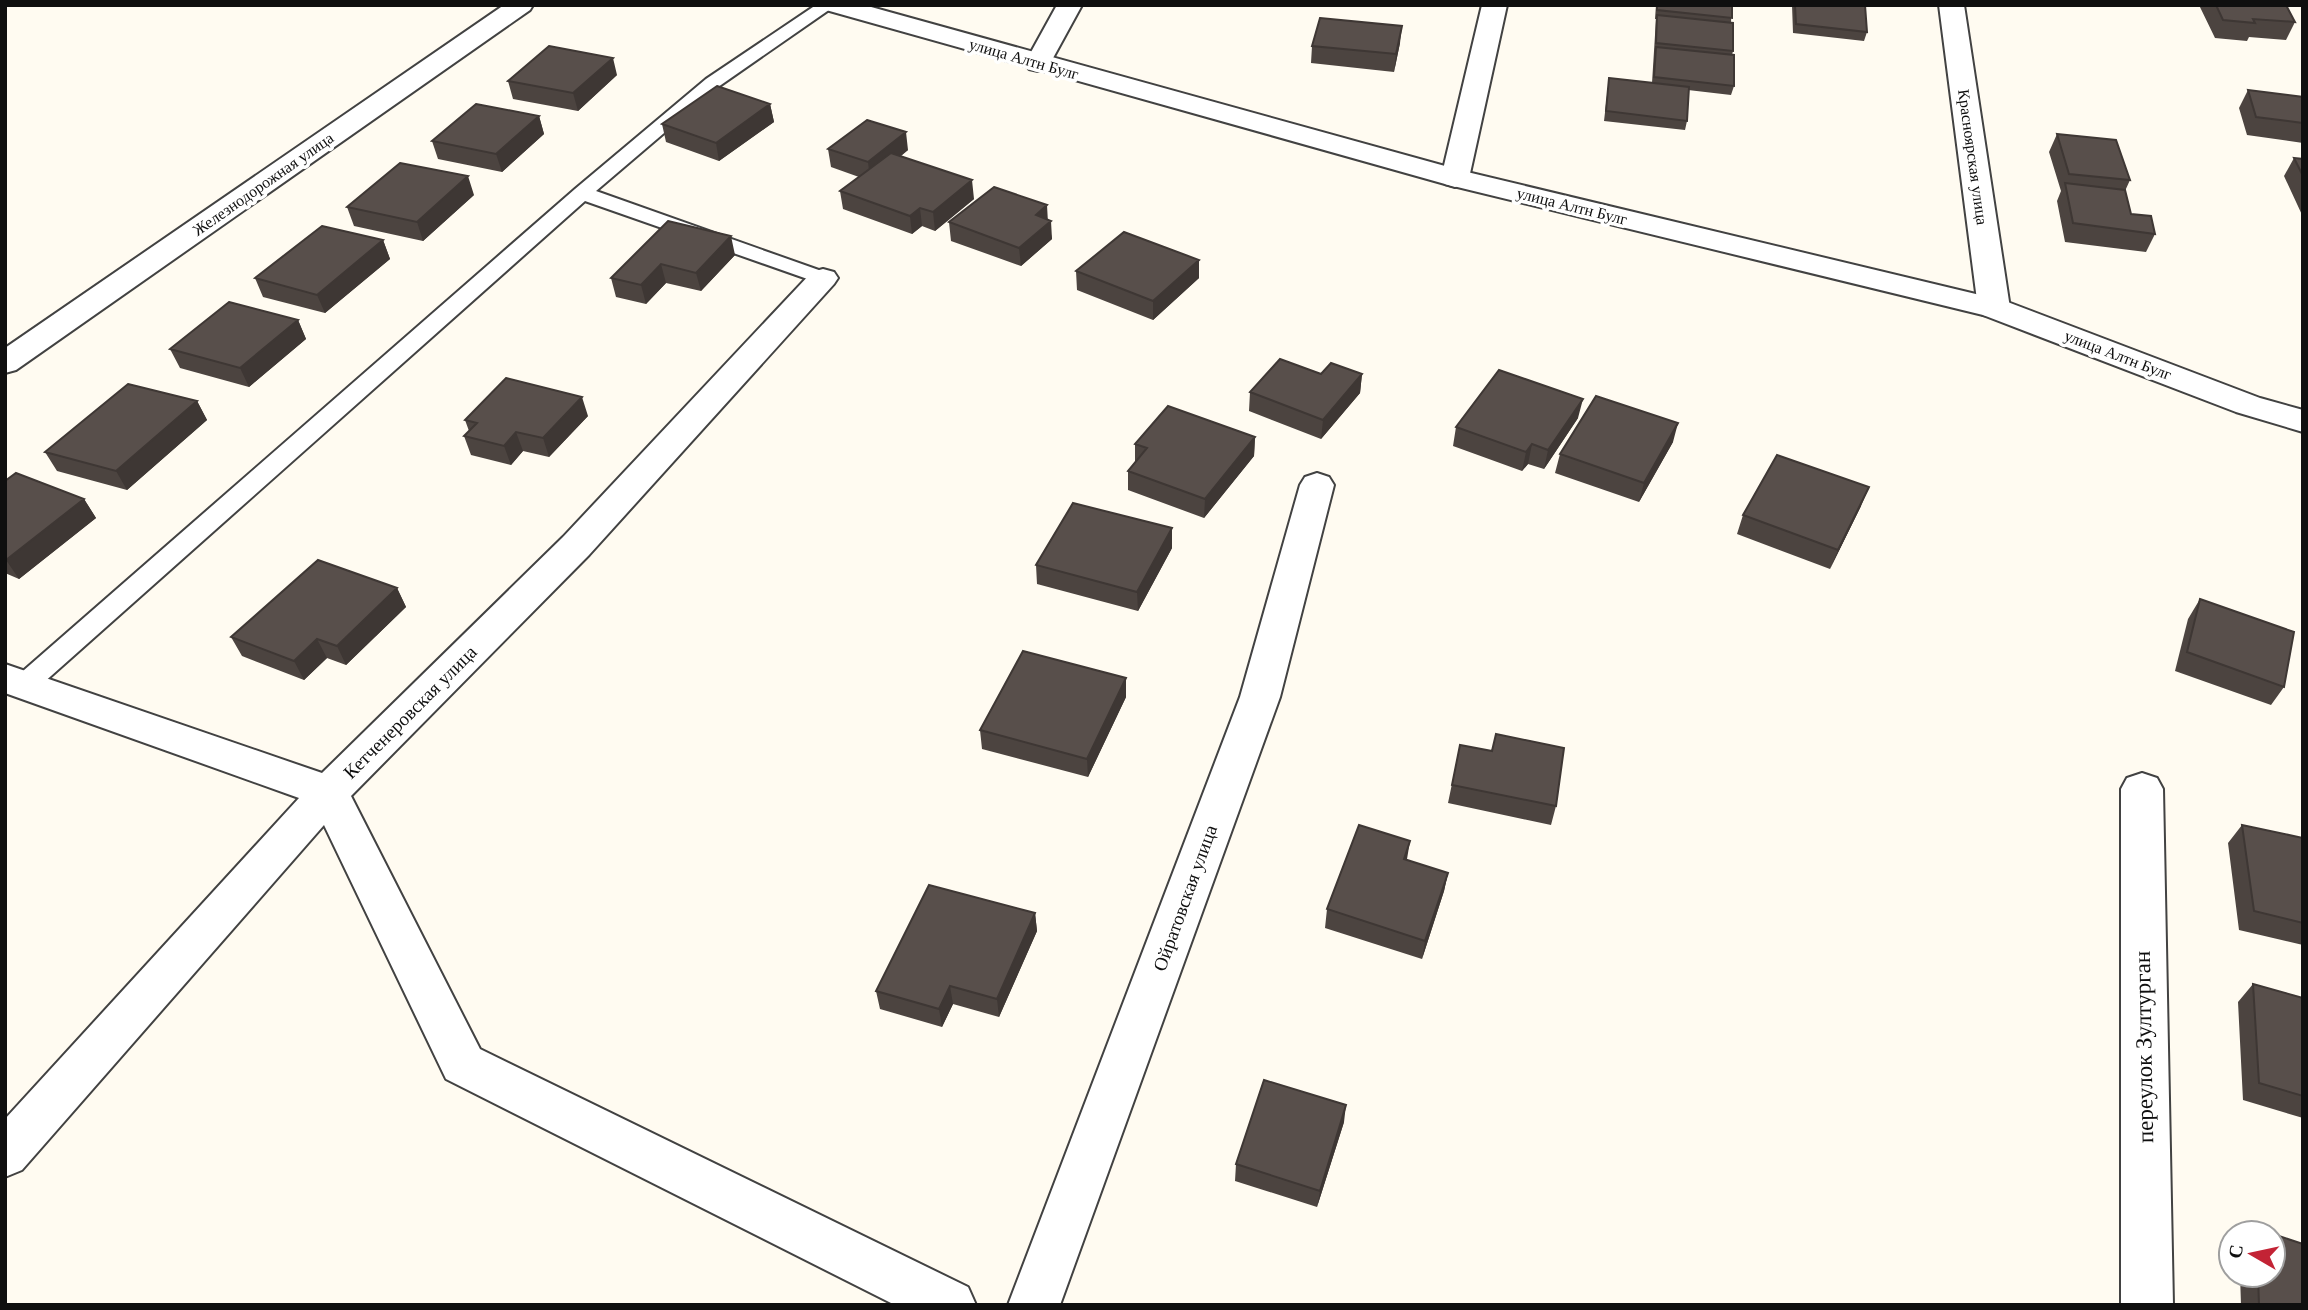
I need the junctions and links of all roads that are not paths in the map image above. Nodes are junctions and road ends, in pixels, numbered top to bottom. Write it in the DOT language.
graph roads {
  1 [pos="521,5"];
  2 [pos="828,5"];
  3 [pos="835,5"];
  4 [pos="1070,5"];
  5 [pos="1495,5"];
  6 [pos="1951,5"];
  7 [pos="1038,63"];
  8 [pos="1455,178"];
  9 [pos="582,193"];
  10 [pos="823,278"];
  11 [pos="1994,308"];
  12 [pos="5,363"];
  13 [pos="2303,421"];
  14 [pos="1317,485"];
  15 [pos="15,682"];
  16 [pos="2141,789"];
  17 [pos="329,792"];
  18 [pos="5,1154"];
  19 [pos="950,1305"];
  20 [pos="1034,1305"];
  21 [pos="2147,1305"];
  1 -- 12 [label="street, Железнодорожная улица"];
  2 -- 9 [label="lane"];
  3 -- 7 [label="street, улица Алтн Булг"];
  4 -- 7 [label="street"];
  5 -- 8 [label="street"];
  6 -- 11 [label="street, Красноярская улица"];
  7 -- 8 [label="street, улица Алтн Булг"];
  8 -- 11 [label="street, улица Алтн Булг"];
  9 -- 10 [label="lane"];
  9 -- 15 [label="lane"];
  10 -- 17 [label="street, Кетченеровская улица"];
  11 -- 13 [label="street, улица Алтн Булг"];
  14 -- 20 [label="street, Ойратовская улица"];
  15 -- 17 [label="street"];
  16 -- 21 [label="street, переулок Зултурган"];
  17 -- 18 [label="street, Кетченеровская улица"];
  17 -- 19 [label="street"];
}
